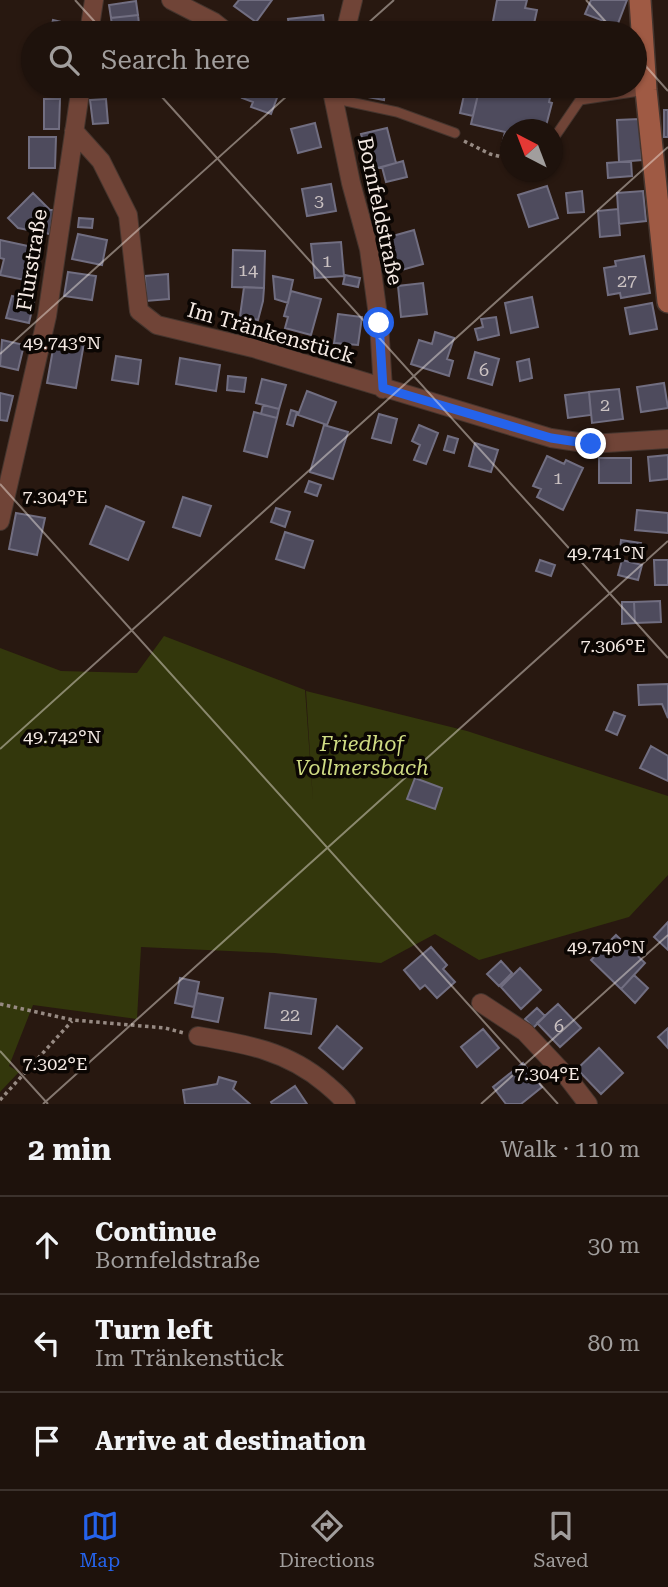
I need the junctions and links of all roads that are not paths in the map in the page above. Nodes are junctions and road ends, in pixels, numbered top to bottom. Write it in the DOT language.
graph roads {
  1 [pos="94,0"];
  2 [pos="171,0"];
  3 [pos="353,0"];
  4 [pos="640,0"];
  5 [pos="91,21"];
  6 [pos="212,21"];
  7 [pos="348,21"];
  8 [pos="641,21"];
  9 [pos="79,98"];
  10 [pos="332,98"];
  11 [pos="339,98"];
  12 [pos="593,98"];
  13 [pos="647,98"];
  14 [pos="563,125"];
  15 [pos="74,131"];
  16 [pos="455,132"];
  17 [pos="668,303"];
  18 [pos="383,388"];
  19 [pos="668,439"];
  20 [pos="0,521"];
  21 [pos="481,1003"];
  22 [pos="198,1036"];
  23 [pos="345,1104"];
  24 [pos="588,1104"];
  1 -- 5 [label="street"];
  2 -- 6 [label="street"];
  3 -- 7 [label="street"];
  4 -- 8 [label="main road"];
  9 -- 15 [label="street, Flurstraße"];
  10 -- 18 [label="street, Bornfeldstraße"];
  11 -- 16 [label="lane"];
  12 -- 14 [label="lane"];
  13 -- 17 [label="main road"];
  15 -- 18 [label="street, Im Tränkenstück"];
  15 -- 20 [label="street, Flurstraße"];
  18 -- 19 [label="street, Im Tränkenstück"];
  21 -- 24 [label="street"];
  22 -- 23 [label="street"];
}
